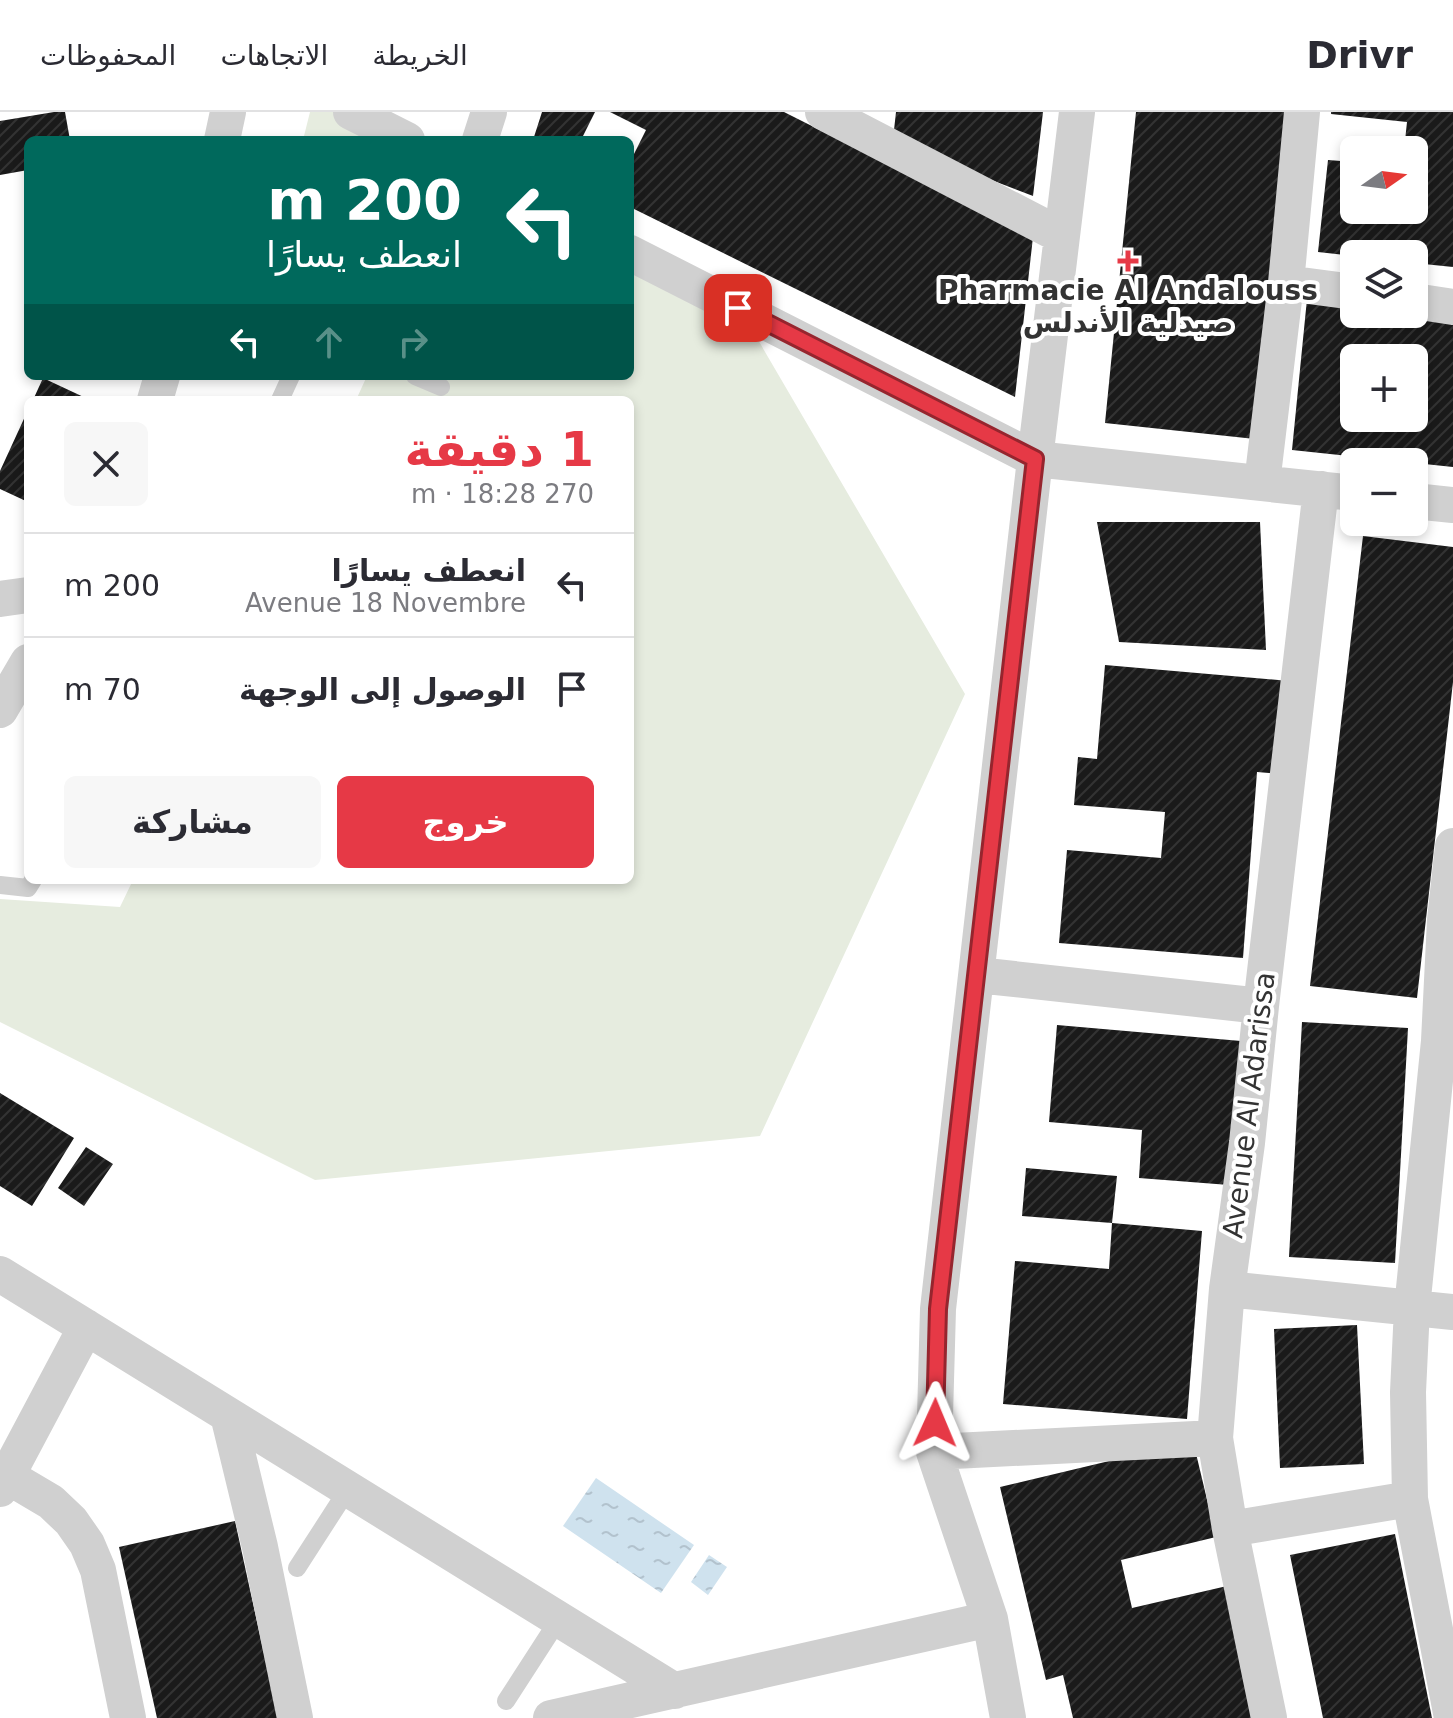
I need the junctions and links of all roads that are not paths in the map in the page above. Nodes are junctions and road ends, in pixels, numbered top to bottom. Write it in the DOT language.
graph roads {
  1 [pos="228,112"];
  2 [pos="351,112"];
  3 [pos="489,112"];
  4 [pos="823,112"];
  5 [pos="1077,112"];
  6 [pos="1302,112"];
  7 [pos="866,123"];
  8 [pos="223,136"];
  9 [pos="399,136"];
  10 [pos="481,136"];
  11 [pos="1062,236"];
  12 [pos="634,255"];
  13 [pos="1286,283"];
  14 [pos="1340,290"];
  15 [pos="1428,303"];
  16 [pos="1453,307"];
  17 [pos="424,380"];
  18 [pos="441,387"];
  19 [pos="1035,459"];
  20 [pos="1262,483"];
  21 [pos="1337,491"];
  22 [pos="1428,502"];
  23 [pos="1453,505"];
  24 [pos="24,596"];
  25 [pos="0,599"];
  26 [pos="24,669"];
  27 [pos="0,710"];
  28 [pos="1453,846"];
  29 [pos="30,884"];
  30 [pos="0,885"];
  31 [pos="1449,920"];
  32 [pos="977,975"];
  33 [pos="1261,1006"];
  34 [pos="0,1274"];
  35 [pos="1227,1289"];
  36 [pos="1412,1308"];
  37 [pos="1453,1312"];
  38 [pos="86,1327"];
  39 [pos="228,1415"];
  40 [pos="1215,1438"];
  41 [pos="934,1452"];
  42 [pos="4,1482"];
  43 [pos="348,1489"];
  44 [pos="1410,1499"];
  45 [pos="1230,1529"];
  46 [pos="297,1568"];
  47 [pos="559,1619"];
  48 [pos="990,1619"];
  49 [pos="675,1691"];
  50 [pos="506,1701"];
  51 [pos="128,1718"];
  52 [pos="295,1718"];
  53 [pos="551,1718"];
  54 [pos="1008,1718"];
  55 [pos="1269,1718"];
  56 [pos="1452,1718"];
  1 -- 8 [label="street"];
  2 -- 9 [label="street"];
  3 -- 10 [label="street"];
  4 -- 7 [label="street"];
  5 -- 11 [label="street"];
  6 -- 13 [label="street"];
  7 -- 11 [label="street"];
  11 -- 19 [label="street"];
  12 -- 19 [label="street"];
  13 -- 14 [label="street"];
  13 -- 20 [label="street"];
  15 -- 16 [label="street"];
  17 -- 18 [label="lane"];
  19 -- 20 [label="street"];
  19 -- 32 [label="street"];
  20 -- 21 [label="street"];
  21 -- 33 [label="street, Avenue Al Adarissa"];
  22 -- 23 [label="street"];
  24 -- 25 [label="street"];
  26 -- 27 [label="street"];
  28 -- 31 [label="street"];
  29 -- 30 [label="lane"];
  31 -- 36 [label="street"];
  32 -- 33 [label="street"];
  32 -- 41 [label="street"];
  33 -- 35 [label="street, Avenue Al Adarissa"];
  34 -- 38 [label="street"];
  35 -- 36 [label="street"];
  35 -- 40 [label="street, Avenue Al Adarissa"];
  36 -- 37 [label="street"];
  36 -- 44 [label="street"];
  38 -- 39 [label="street"];
  38 -- 42 [label="street"];
  39 -- 43 [label="street"];
  39 -- 52 [label="street"];
  40 -- 41 [label="street"];
  40 -- 45 [label="street, Avenue Al Adarissa"];
  41 -- 48 [label="street"];
  42 -- 51 [label="street"];
  43 -- 46 [label="lane"];
  43 -- 47 [label="street"];
  44 -- 45 [label="street"];
  44 -- 56 [label="street"];
  45 -- 55 [label="street, Avenue Al Adarissa"];
  47 -- 49 [label="street"];
  47 -- 50 [label="lane"];
  48 -- 49 [label="street"];
  48 -- 54 [label="street"];
  49 -- 53 [label="street"];
}
